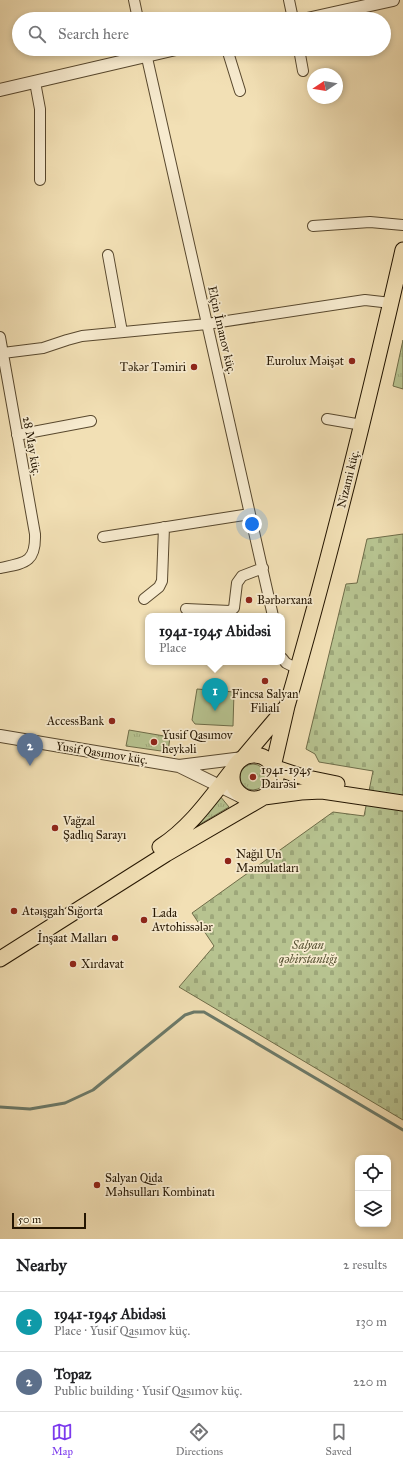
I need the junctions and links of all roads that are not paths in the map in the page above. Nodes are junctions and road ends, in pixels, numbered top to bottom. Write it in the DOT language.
graph roads {
  1 [pos="134,0"];
  2 [pos="289,0"];
  3 [pos="393,0"];
  4 [pos="137,12"];
  5 [pos="292,12"];
  6 [pos="339,12"];
  7 [pos="131,56"];
  8 [pos="147,56"];
  9 [pos="229,56"];
  10 [pos="300,56"];
  11 [pos="303,71"];
  12 [pos="35,82"];
  13 [pos="0,90"];
  14 [pos="240,91"];
  15 [pos="40,180"];
  16 [pos="403,225"];
  17 [pos="313,226"];
  18 [pos="403,250"];
  19 [pos="108,255"];
  20 [pos="391,303"];
  21 [pos="207,324"];
  22 [pos="122,332"];
  23 [pos="0,337"];
  24 [pos="3,353"];
  25 [pos="327,419"];
  26 [pos="91,421"];
  27 [pos="362,425"];
  28 [pos="17,435"];
  29 [pos="250,514"];
  30 [pos="164,527"];
  31 [pos="103,537"];
  32 [pos="0,568"];
  33 [pos="263,568"];
  34 [pos="144,599"];
  35 [pos="186,609"];
  36 [pos="272,613"];
  37 [pos="285,662"];
  38 [pos="298,669"];
  39 [pos="287,706"];
  40 [pos="0,736"];
  41 [pos="238,763"];
  42 [pos="179,766"];
  43 [pos="273,767"];
  44 [pos="220,786"];
  45 [pos="403,794"];
  46 [pos="264,797"];
  47 [pos="244,798"];
  48 [pos="403,803"];
  49 [pos="0,949"];
  50 [pos="0,959"];
  1 -- 4 [label="street"];
  2 -- 5 [label="street"];
  3 -- 6 [label="street"];
  7 -- 12 [label="street"];
  8 -- 21 [label="street, Elçin İmanov küç."];
  9 -- 14 [label="street"];
  10 -- 11 [label="street"];
  12 -- 13 [label="street"];
  12 -- 15 [label="street"];
  16 -- 17 [label="street"];
  18 -- 20 [label="main road, Nizami küç."];
  19 -- 22 [label="street"];
  20 -- 21 [label="street"];
  20 -- 27 [label="main road, Nizami küç."];
  21 -- 22 [label="street"];
  21 -- 29 [label="street, Elçin İmanov küç."];
  22 -- 24 [label="street"];
  23 -- 24 [label="street, 28 May küç."];
  24 -- 28 [label="street, 28 May küç."];
  25 -- 27 [label="street"];
  26 -- 28 [label="street"];
  27 -- 38 [label="main road, Nizami küç."];
  28 -- 32 [label="street, 28 May küç."];
  29 -- 30 [label="street"];
  29 -- 33 [label="street, Elçin İmanov küç."];
  30 -- 31 [label="street"];
  30 -- 34 [label="street"];
  33 -- 35 [label="street"];
  33 -- 36 [label="street, Elçin İmanov küç."];
  37 -- 38 [label="street"];
  38 -- 39 [label="main road, Nizami küç."];
  39 -- 41 [label="main road"];
  39 -- 43 [label="main road, Nizami küç."];
  40 -- 42 [label="street, Yusif Qasımov küç."];
  41 -- 42 [label="street"];
  41 -- 43 [label="main road"];
  41 -- 44 [label="main road"];
  41 -- 47 [label="main road"];
  42 -- 44 [label="street"];
  43 -- 45 [label="main road"];
  43 -- 46 [label="main road"];
  44 -- 47 [label="street"];
  44 -- 49 [label="main road"];
  46 -- 47 [label="main road"];
  46 -- 48 [label="main road"];
  46 -- 50 [label="main road"];
}
